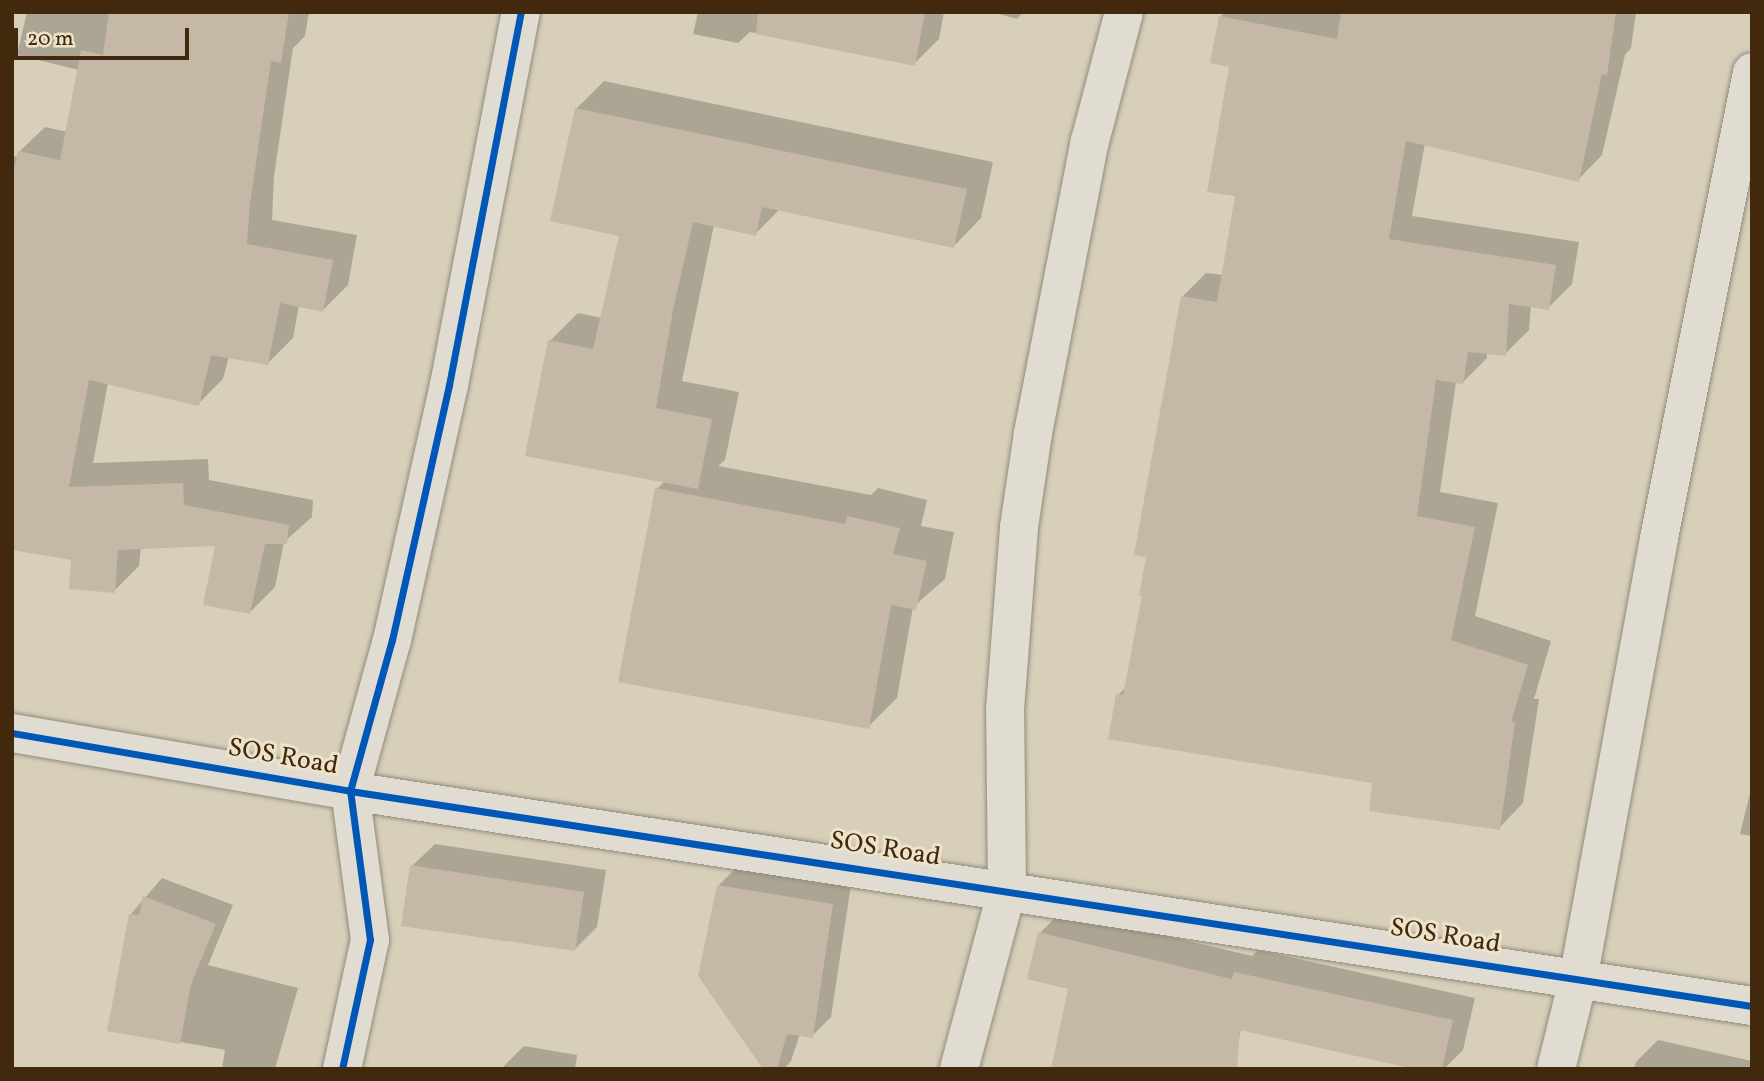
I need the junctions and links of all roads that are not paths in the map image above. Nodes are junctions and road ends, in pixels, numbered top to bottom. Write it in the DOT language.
graph roads {
  1 [pos="521,12"];
  2 [pos="1124,12"];
  3 [pos="1752,72"];
  4 [pos="12,733"];
  5 [pos="350,790"];
  6 [pos="1007,890"];
  7 [pos="1578,980"];
  8 [pos="1752,1006"];
  9 [pos="342,1069"];
  10 [pos="959,1069"];
  11 [pos="1556,1069"];
  1 -- 5 [label="street"];
  2 -- 6 [label="street"];
  3 -- 7 [label="street"];
  4 -- 5 [label="street, SOS Road"];
  5 -- 6 [label="street, SOS Road"];
  5 -- 9 [label="street"];
  6 -- 7 [label="street, SOS Road"];
  6 -- 10 [label="street"];
  7 -- 8 [label="street, SOS Road"];
  7 -- 11 [label="street"];
}
